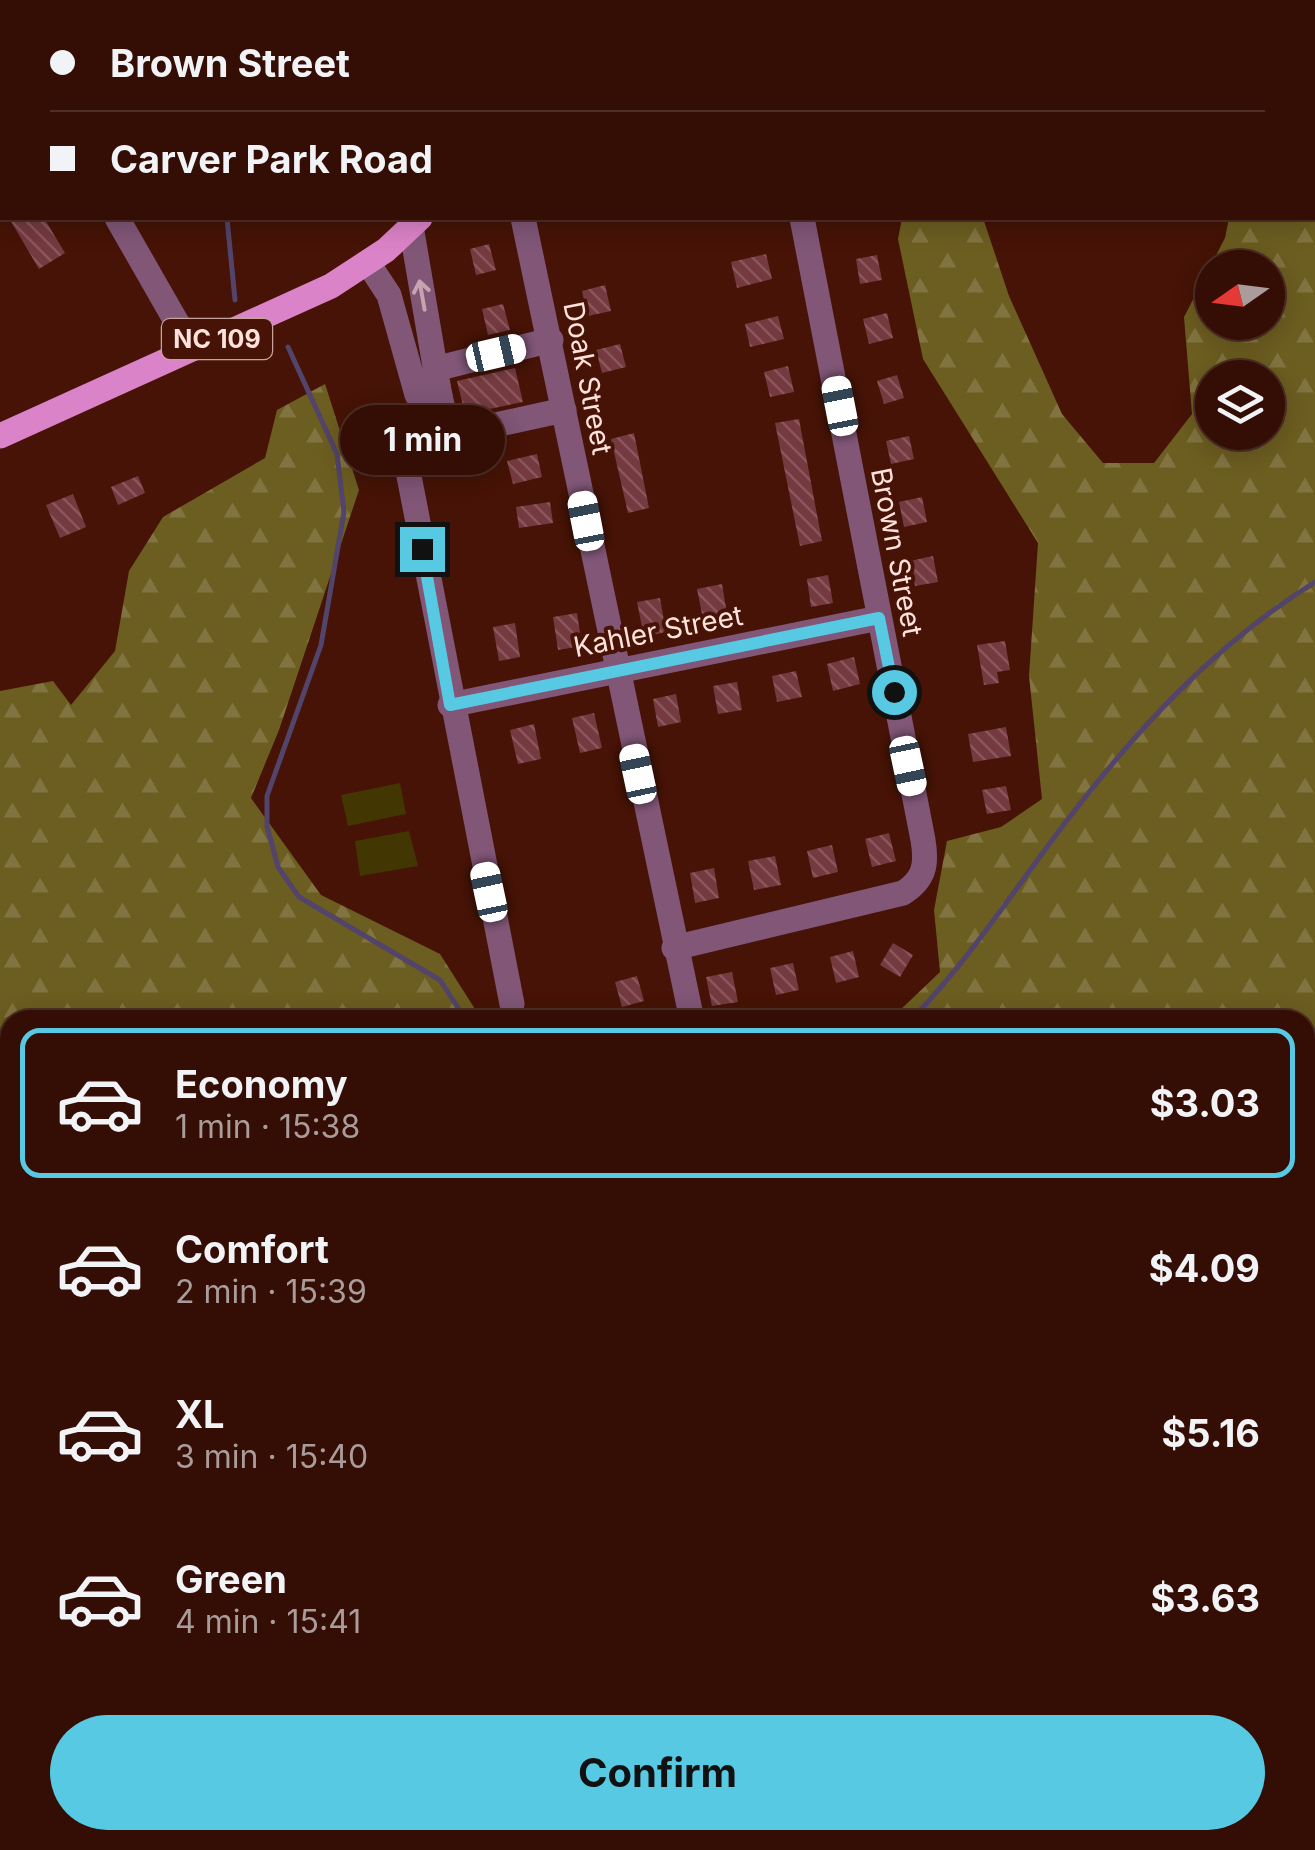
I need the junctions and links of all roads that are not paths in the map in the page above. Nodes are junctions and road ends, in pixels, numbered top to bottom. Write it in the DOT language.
graph roads {
  1 [pos="118,220"];
  2 [pos="523,220"];
  3 [pos="802,220"];
  4 [pos="415,222"];
  5 [pos="368,263"];
  6 [pos="551,340"];
  7 [pos="192,349"];
  8 [pos="434,366"];
  9 [pos="440,396"];
  10 [pos="564,410"];
  11 [pos="0,436"];
  12 [pos="408,471"];
  13 [pos="879,618"];
  14 [pos="615,669"];
  15 [pos="450,705"];
  16 [pos="674,948"];
  17 [pos="512,1004"];
  18 [pos="690,1010"];
  1 -- 7 [label="street"];
  2 -- 6 [label="street, Doak Street"];
  3 -- 13 [label="street, Brown Street"];
  4 -- 5 [label="main road, NC 109"];
  8 -- 4 [label="street, one-way"];
  5 -- 7 [label="main road, NC 109"];
  5 -- 9 [label="street"];
  6 -- 8 [label="street"];
  6 -- 10 [label="street, Doak Street"];
  7 -- 11 [label="main road, NC 109"];
  8 -- 9 [label="street"];
  9 -- 10 [label="street"];
  10 -- 14 [label="street, Doak Street"];
  12 -- 15 [label="street"];
  13 -- 14 [label="street, Kahler Street"];
  13 -- 16 [label="street, Brown Street"];
  14 -- 15 [label="street, Kahler Street"];
  14 -- 16 [label="street, Doak Street"];
  15 -- 17 [label="street"];
  16 -- 18 [label="street, Doak Street"];
}
